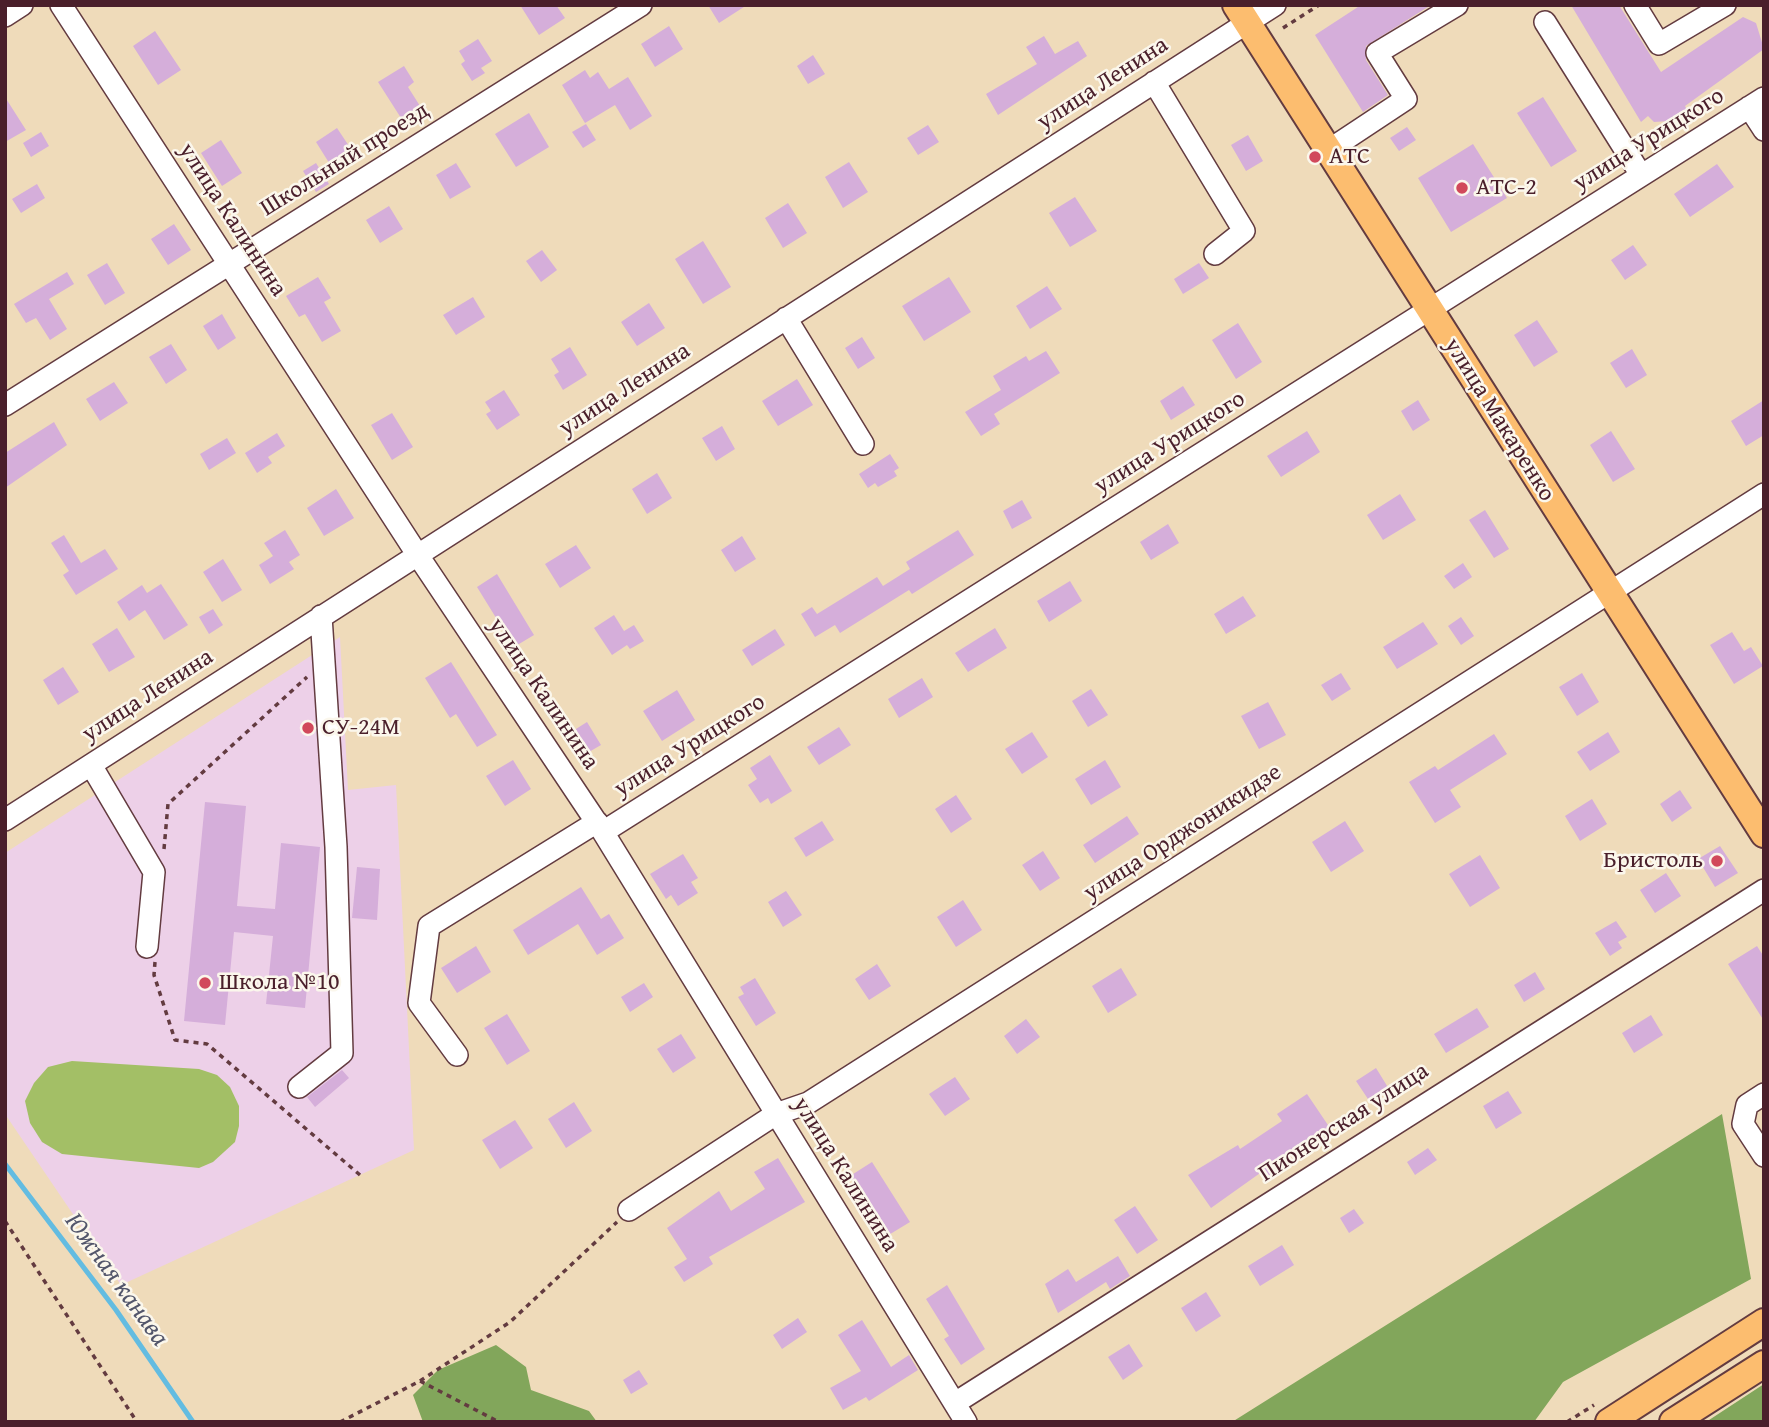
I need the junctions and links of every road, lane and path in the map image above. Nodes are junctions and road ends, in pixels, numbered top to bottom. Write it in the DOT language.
graph roads {
  1 [pos="23,5"];
  2 [pos="61,5"];
  3 [pos="641,5"];
  4 [pos="1275,5"];
  5 [pos="1319,5"];
  6 [pos="1457,5"];
  7 [pos="1635,5"];
  8 [pos="1725,5"];
  9 [pos="1242,14"];
  10 [pos="5,16"];
  11 [pos="1545,22"];
  12 [pos="1283,28"];
  13 [pos="1154,82"];
  14 [pos="1756,103"];
  15 [pos="1764,130"];
  16 [pos="1329,150"];
  17 [pos="1641,175"];
  18 [pos="1216,254"];
  19 [pos="229,264"];
  20 [pos="1431,310"];
  21 [pos="786,318"];
  22 [pos="5,405"];
  23 [pos="863,444"];
  24 [pos="1764,494"];
  25 [pos="418,554"];
  26 [pos="1608,593"];
  27 [pos="321,616"];
  28 [pos="324,662"];
  29 [pos="90,765"];
  30 [pos="168,804"];
  31 [pos="5,820"];
  32 [pos="600,827"];
  33 [pos="1764,834"];
  34 [pos="1764,890"];
  35 [pos="147,947"];
  36 [pos="174,1040"];
  37 [pos="457,1055"];
  38 [pos="299,1087"];
  39 [pos="1764,1094"];
  40 [pos="776,1114"];
  41 [pos="1764,1156"];
  42 [pos="360,1175"];
  43 [pos="629,1210"];
  44 [pos="5,1221"];
  45 [pos="1764,1322"];
  46 [pos="1764,1364"];
  47 [pos="421,1381"];
  48 [pos="960,1413"];
  49 [pos="137,1422"];
  50 [pos="340,1422"];
  51 [pos="499,1422"];
  52 [pos="1609,1422"];
  53 [pos="1673,1422"];
  1 -- 10 [label="street"];
  2 -- 19 [label="street, улица Калинина"];
  3 -- 19 [label="street, Школьный проезд"];
  4 -- 9 [label="street, улица Ленина"];
  5 -- 12 [label="path"];
  6 -- 16 [label="street"];
  7 -- 8 [label="street"];
  9 -- 13 [label="street, улица Ленина"];
  9 -- 16 [label="main road, улица Макаренко"];
  11 -- 17 [label="street"];
  13 -- 18 [label="street"];
  13 -- 21 [label="street, улица Ленина"];
  14 -- 15 [label="street"];
  14 -- 17 [label="street, улица Урицкого"];
  16 -- 20 [label="main road, улица Макаренко"];
  17 -- 20 [label="street, улица Урицкого"];
  19 -- 22 [label="street, Школьный проезд"];
  19 -- 25 [label="street, улица Калинина"];
  20 -- 26 [label="main road, улица Макаренко"];
  20 -- 32 [label="street, улица Урицкого"];
  21 -- 23 [label="street"];
  21 -- 25 [label="street, улица Ленина"];
  24 -- 26 [label="street, улица Орджоникидзе"];
  25 -- 27 [label="street, улица Ленина"];
  25 -- 32 [label="street, улица Калинина"];
  26 -- 33 [label="main road, улица Макаренко"];
  26 -- 40 [label="street, улица Орджоникидзе"];
  27 -- 28 [label="street"];
  27 -- 29 [label="street, улица Ленина"];
  28 -- 30 [label="path"];
  28 -- 38 [label="street"];
  29 -- 31 [label="street, улица Ленина"];
  29 -- 35 [label="street"];
  32 -- 37 [label="street, улица Урицкого"];
  32 -- 40 [label="street, улица Калинина"];
  34 -- 48 [label="street, Пионерская улица"];
  36 -- 42 [label="path"];
  39 -- 41 [label="street"];
  40 -- 43 [label="street, улица Орджоникидзе"];
  40 -- 48 [label="street, улица Калинина"];
  43 -- 47 [label="path"];
  44 -- 49 [label="path"];
  45 -- 52 [label="main road"];
  46 -- 53 [label="main road"];
  47 -- 50 [label="path"];
  47 -- 51 [label="path"];
}
